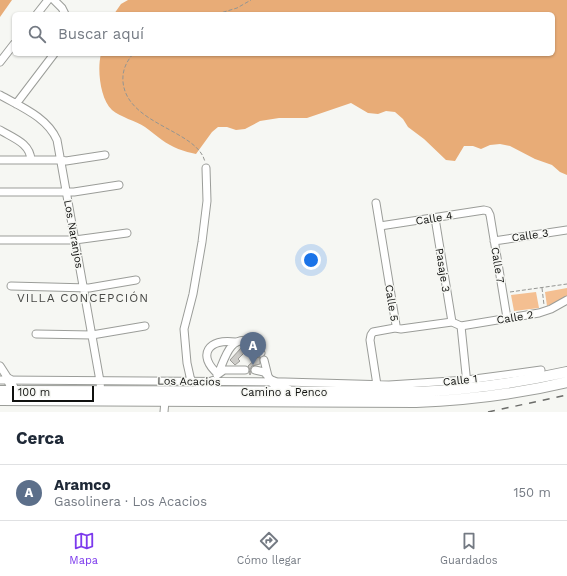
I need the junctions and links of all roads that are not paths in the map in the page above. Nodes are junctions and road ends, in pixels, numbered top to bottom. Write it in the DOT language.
graph roads {
  1 [pos="48,0"];
  2 [pos="54,0"];
  3 [pos="39,12"];
  4 [pos="64,12"];
  5 [pos="12,47"];
  6 [pos="52,56"];
  7 [pos="0,62"];
  8 [pos="0,95"];
  9 [pos="16,104"];
  10 [pos="0,130"];
  11 [pos="105,155"];
  12 [pos="0,160"];
  13 [pos="31,160"];
  14 [pos="61,160"];
  15 [pos="206,168"];
  16 [pos="119,185"];
  17 [pos="0,192"];
  18 [pos="67,192"];
  19 [pos="376,203"];
  20 [pos="488,211"];
  21 [pos="435,218"];
  22 [pos="380,226"];
  23 [pos="567,230"];
  24 [pos="127,233"];
  25 [pos="0,240"];
  26 [pos="75,240"];
  27 [pos="494,241"];
  28 [pos="136,280"];
  29 [pos="11,286"];
  30 [pos="84,288"];
  31 [pos="567,300"];
  32 [pos="507,318"];
  33 [pos="452,322"];
  34 [pos="145,326"];
  35 [pos="460,326"];
  36 [pos="395,328"];
  37 [pos="36,334"];
  38 [pos="92,335"];
  39 [pos="235,342"];
  40 [pos="0,366"];
  41 [pos="245,370"];
  42 [pos="254,370"];
  43 [pos="541,370"];
  44 [pos="567,372"];
  45 [pos="215,378"];
  46 [pos="271,379"];
  47 [pos="4,380"];
  48 [pos="191,381"];
  49 [pos="567,382"];
  50 [pos="377,385"];
  51 [pos="468,389"];
  52 [pos="0,391"];
  53 [pos="14,391"];
  54 [pos="101,391"];
  55 [pos="195,391"];
  56 [pos="293,392"];
  57 [pos="0,400"];
  58 [pos="165,401"];
  59 [pos="164,412"];
  1 -- 3 [label="street"];
  2 -- 4 [label="street"];
  5 -- 7 [label="street"];
  6 -- 9 [label="street"];
  8 -- 9 [label="street, Los Naranjos"];
  9 -- 14 [label="street, Los Naranjos"];
  10 -- 13 [label="street"];
  11 -- 14 [label="street"];
  12 -- 13 [label="street"];
  13 -- 14 [label="street"];
  14 -- 18 [label="street, Los Naranjos"];
  15 -- 48 [label="street"];
  16 -- 18 [label="street"];
  17 -- 18 [label="street"];
  18 -- 26 [label="street, Los Naranjos"];
  19 -- 22 [label="street, Calle 5"];
  20 -- 21 [label="street, Calle 4"];
  20 -- 27 [label="street, Calle 7"];
  21 -- 22 [label="street, Calle 4"];
  21 -- 33 [label="street, Pasaje 3"];
  22 -- 36 [label="street, Calle 5"];
  23 -- 27 [label="street, Calle 3"];
  24 -- 26 [label="street"];
  25 -- 26 [label="street"];
  26 -- 30 [label="street, Los Naranjos"];
  27 -- 32 [label="street, Calle 7"];
  28 -- 30 [label="street"];
  29 -- 30 [label="street"];
  30 -- 38 [label="street, Los Naranjos"];
  31 -- 32 [label="street, Calle 2"];
  32 -- 35 [label="street, Calle 2"];
  33 -- 35 [label="street"];
  33 -- 36 [label="street"];
  34 -- 38 [label="street"];
  35 -- 51 [label="street"];
  36 -- 50 [label="street, Calle 5"];
  37 -- 38 [label="street"];
  38 -- 54 [label="street, Los Naranjos"];
  39 -- 45 [label="street"];
  39 -- 45 [label="street"];
  39 -- 46 [label="street"];
  40 -- 47 [label="street"];
  41 -- 45 [label="street"];
  42 -- 46 [label="street"];
  43 -- 51 [label="street, Calle 1"];
  44 -- 51 [label="highway, Camino a Penco"];
  45 -- 46 [label="street, Los Acacios"];
  45 -- 48 [label="street, Los Acacios"];
  45 -- 55 [label="highway"];
  46 -- 50 [label="street, Los Acacios"];
  46 -- 56 [label="highway"];
  47 -- 53 [label="highway"];
  47 -- 54 [label="street, Los Acacios"];
  48 -- 54 [label="street, Los Acacios"];
  49 -- 51 [label="highway, Camino a Penco"];
  50 -- 51 [label="street, Calle 1"];
  51 -- 56 [label="highway, Camino a Penco"];
  51 -- 58 [label="highway, Camino a Penco"];
  52 -- 53 [label="highway, Camino a Penco"];
  53 -- 54 [label="highway, Camino a Penco"];
  54 -- 55 [label="highway, Camino a Penco"];
  54 -- 57 [label="highway, Camino a Penco"];
  54 -- 58 [label="highway, Camino a Penco"];
  55 -- 56 [label="highway, Camino a Penco"];
  58 -- 59 [label="street"];
}
